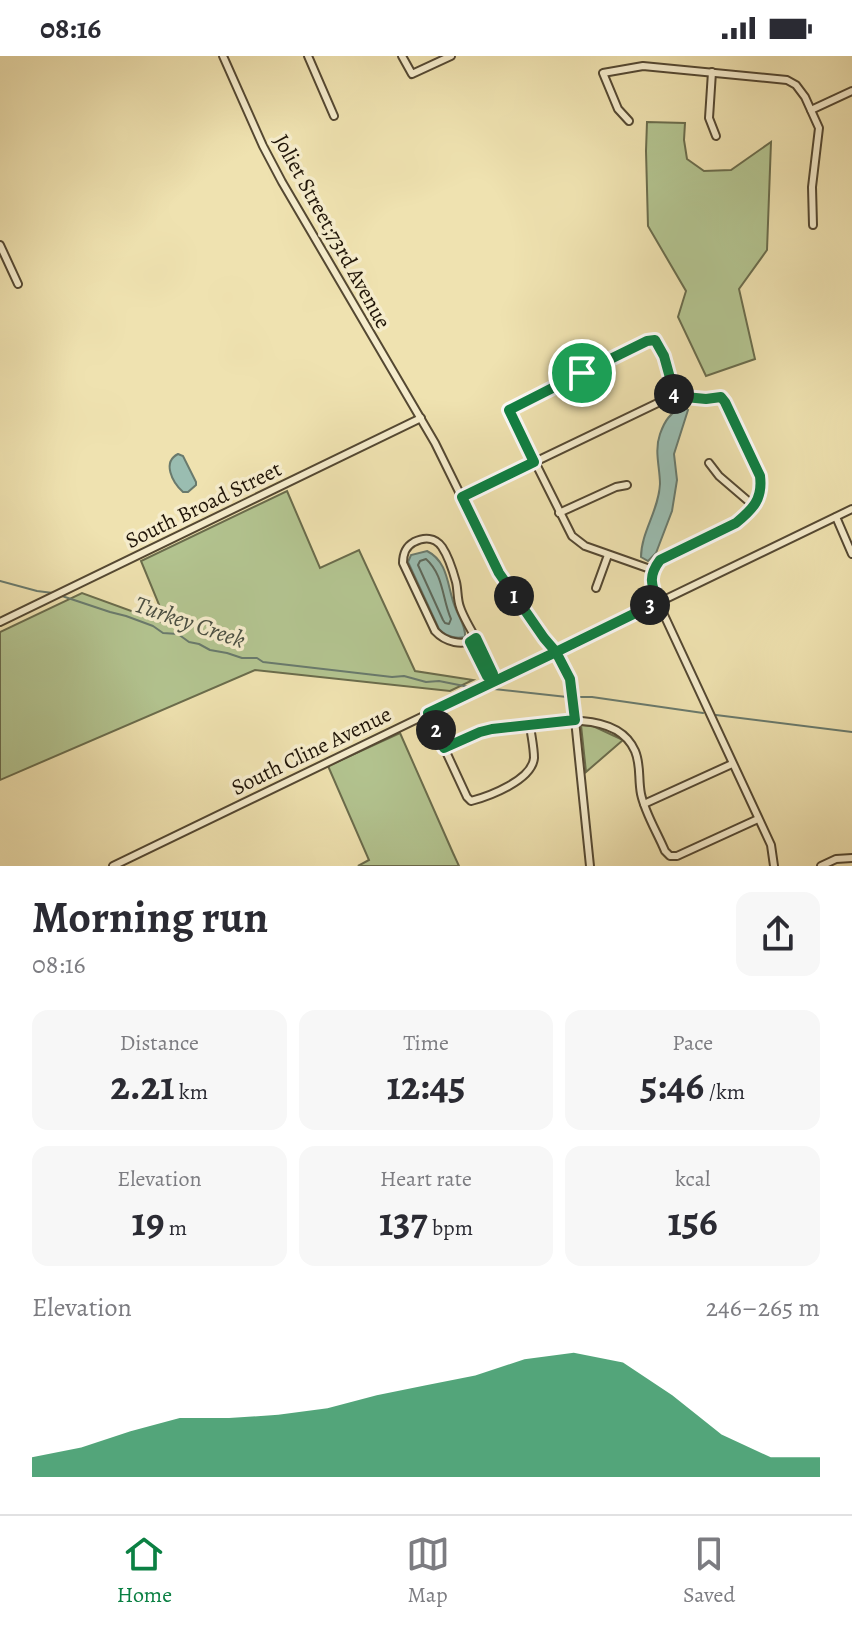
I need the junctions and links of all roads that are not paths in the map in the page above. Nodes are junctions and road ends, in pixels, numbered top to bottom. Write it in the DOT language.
graph roads {
  1 [pos="224,56"];
  2 [pos="308,56"];
  3 [pos="402,56"];
  4 [pos="451,56"];
  5 [pos="712,72"];
  6 [pos="852,91"];
  7 [pos="811,110"];
  8 [pos="334,116"];
  9 [pos="629,121"];
  10 [pos="716,136"];
  11 [pos="813,225"];
  12 [pos="0,245"];
  13 [pos="18,284"];
  14 [pos="675,396"];
  15 [pos="421,418"];
  16 [pos="534,462"];
  17 [pos="709,463"];
  18 [pos="627,485"];
  19 [pos="462,497"];
  20 [pos="754,506"];
  21 [pos="852,509"];
  22 [pos="559,513"];
  23 [pos="836,517"];
  24 [pos="852,553"];
  25 [pos="608,555"];
  26 [pos="653,570"];
  27 [pos="596,588"];
  28 [pos="658,602"];
  29 [pos="0,622"];
  30 [pos="473,640"];
  31 [pos="556,652"];
  32 [pos="493,682"];
  33 [pos="428,713"];
  34 [pos="575,720"];
  35 [pos="530,725"];
  36 [pos="444,748"];
  37 [pos="732,764"];
  38 [pos="644,804"];
  39 [pos="758,819"];
  40 [pos="852,858"];
  41 [pos="838,862"];
  42 [pos="113,866"];
  43 [pos="590,866"];
  44 [pos="774,866"];
  45 [pos="821,866"];
  1 -- 15 [label="street, Joliet Street;73rd Avenue"];
  2 -- 8 [label="street"];
  3 -- 4 [label="street"];
  5 -- 7 [label="street"];
  5 -- 9 [label="street"];
  5 -- 10 [label="street"];
  6 -- 7 [label="street"];
  7 -- 11 [label="street"];
  12 -- 13 [label="street"];
  14 -- 16 [label="street"];
  14 -- 16 [label="street"];
  14 -- 20 [label="street"];
  15 -- 19 [label="street, Joliet Street;73rd Avenue"];
  15 -- 29 [label="street, South Broad Street"];
  16 -- 19 [label="street"];
  16 -- 22 [label="street"];
  17 -- 20 [label="street"];
  18 -- 22 [label="street"];
  19 -- 31 [label="street, Joliet Street;73rd Avenue"];
  20 -- 26 [label="street"];
  21 -- 23 [label="street, South Cline Avenue"];
  22 -- 25 [label="street"];
  23 -- 24 [label="street"];
  23 -- 28 [label="street, South Cline Avenue"];
  25 -- 26 [label="street"];
  25 -- 27 [label="street"];
  26 -- 28 [label="street"];
  28 -- 31 [label="street, South Cline Avenue"];
  28 -- 37 [label="street"];
  30 -- 30 [label="street"];
  30 -- 32 [label="street"];
  31 -- 32 [label="street, South Cline Avenue"];
  31 -- 34 [label="street, Joliet Street;73rd Avenue"];
  32 -- 33 [label="street, South Cline Avenue"];
  33 -- 36 [label="street"];
  33 -- 42 [label="street, South Cline Avenue"];
  34 -- 35 [label="street"];
  34 -- 38 [label="street"];
  34 -- 43 [label="street, Joliet Street;73rd Avenue"];
  35 -- 36 [label="street"];
  35 -- 36 [label="street"];
  37 -- 38 [label="street"];
  37 -- 39 [label="street"];
  38 -- 39 [label="street"];
  39 -- 44 [label="street"];
  40 -- 41 [label="street"];
  41 -- 45 [label="street"];
}
